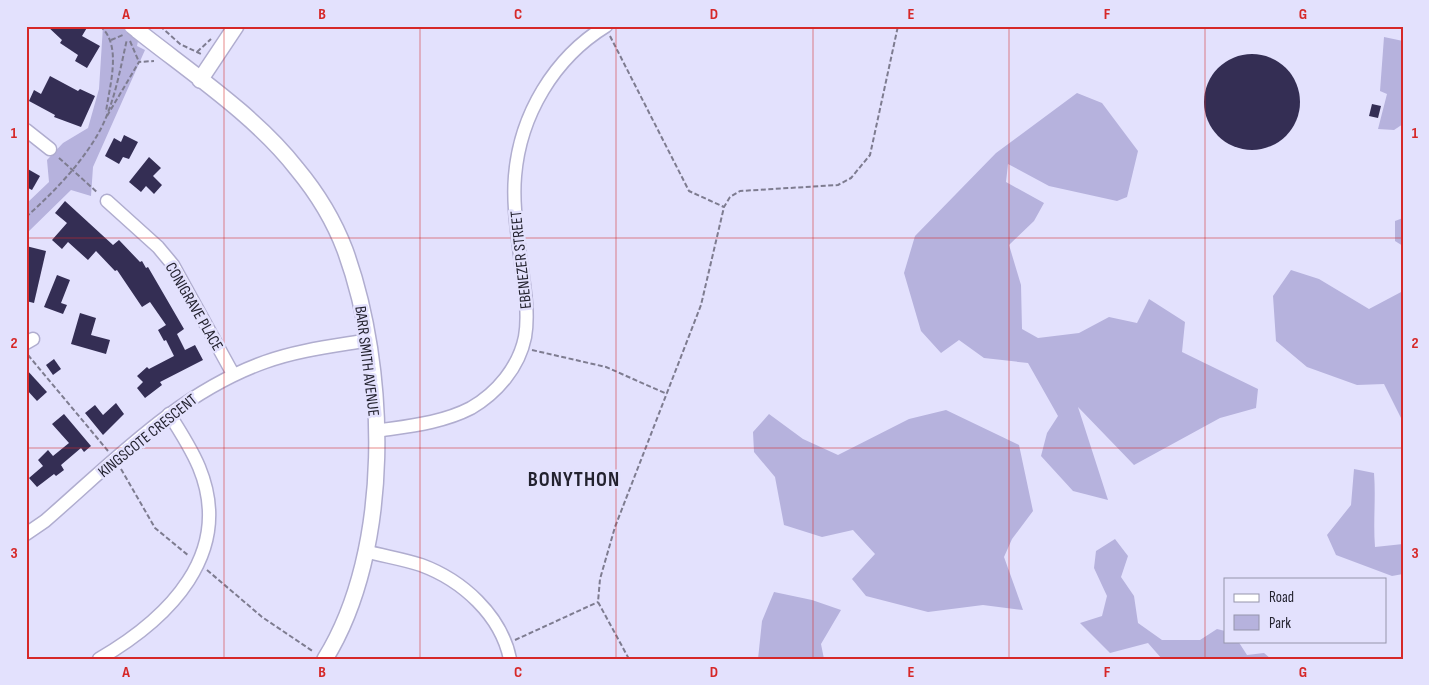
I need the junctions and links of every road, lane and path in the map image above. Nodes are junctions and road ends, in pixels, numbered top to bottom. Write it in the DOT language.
graph roads {
  1 [pos="100,26"];
  2 [pos="160,26"];
  3 [pos="236,26"];
  4 [pos="606,26"];
  5 [pos="898,26"];
  6 [pos="130,33"];
  7 [pos="110,40"];
  8 [pos="154,56"];
  9 [pos="207,56"];
  10 [pos="139,62"];
  11 [pos="200,80"];
  12 [pos="105,119"];
  13 [pos="26,130"];
  14 [pos="50,149"];
  15 [pos="73,170"];
  16 [pos="107,201"];
  17 [pos="724,207"];
  18 [pos="26,217"];
  19 [pos="369,340"];
  20 [pos="521,347"];
  21 [pos="26,353"];
  22 [pos="233,374"];
  23 [pos="667,394"];
  24 [pos="169,414"];
  25 [pos="376,431"];
  26 [pos="115,461"];
  27 [pos="26,534"];
  28 [pos="365,551"];
  29 [pos="198,563"];
  30 [pos="598,602"];
  31 [pos="506,644"];
  32 [pos="321,656"];
  33 [pos="98,659"];
  34 [pos="510,659"];
  35 [pos="629,659"];
  1 -- 7 [label="path"];
  2 -- 9 [label="path"];
  3 -- 11 [label="street"];
  4 -- 17 [label="path"];
  4 -- 20 [label="street, EBENEZER STREET"];
  5 -- 17 [label="path"];
  6 -- 7 [label="path"];
  6 -- 10 [label="path"];
  6 -- 11 [label="street, BARR SMITH AVENUE"];
  6 -- 12 [label="path"];
  7 -- 12 [label="path"];
  8 -- 10 [label="path"];
  10 -- 12 [label="path"];
  11 -- 19 [label="street, BARR SMITH AVENUE"];
  12 -- 15 [label="path"];
  13 -- 14 [label="street"];
  14 -- 15 [label="path"];
  15 -- 16 [label="path"];
  15 -- 18 [label="path"];
  16 -- 22 [label="street, CONIGRAVE PLACE"];
  17 -- 23 [label="path"];
  19 -- 22 [label="street, KINGSCOTE CRESCENT"];
  19 -- 25 [label="street, BARR SMITH AVENUE"];
  20 -- 23 [label="path"];
  20 -- 25 [label="street, EBENEZER STREET"];
  21 -- 26 [label="path"];
  22 -- 24 [label="street, KINGSCOTE CRESCENT"];
  23 -- 30 [label="path"];
  24 -- 26 [label="street, KINGSCOTE CRESCENT"];
  24 -- 29 [label="street"];
  25 -- 28 [label="street, BARR SMITH AVENUE"];
  26 -- 27 [label="street, KINGSCOTE CRESCENT"];
  26 -- 29 [label="path"];
  28 -- 31 [label="street"];
  28 -- 32 [label="street, BARR SMITH AVENUE"];
  29 -- 32 [label="path"];
  29 -- 33 [label="street"];
  30 -- 31 [label="path"];
  30 -- 35 [label="path"];
  31 -- 34 [label="street"];
}
